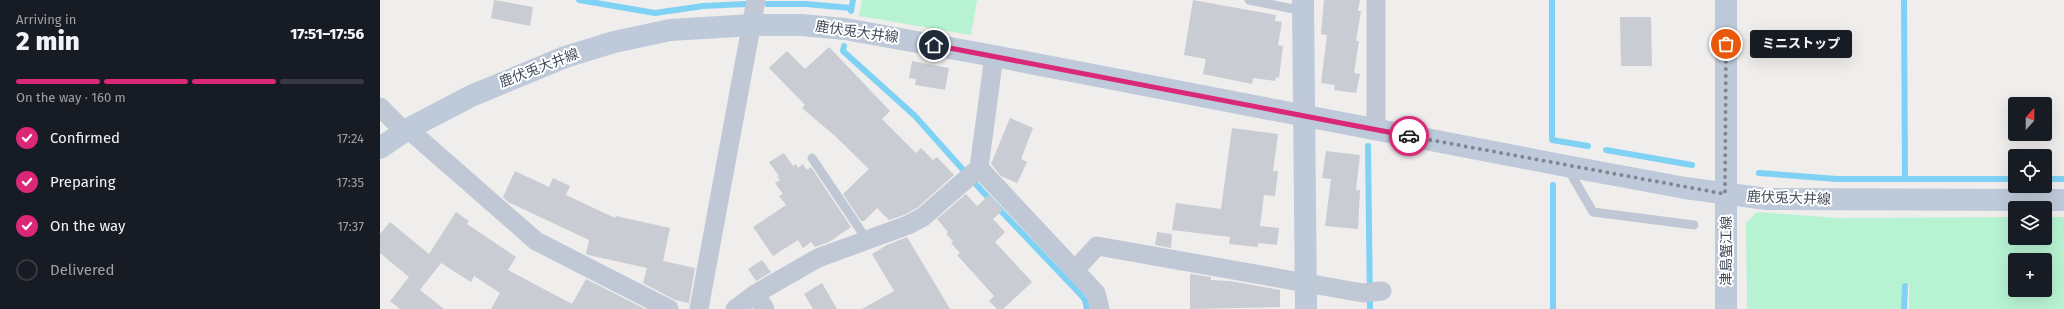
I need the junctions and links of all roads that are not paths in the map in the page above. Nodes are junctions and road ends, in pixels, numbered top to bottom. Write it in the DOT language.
graph roads {
  1 [pos="756,0"];
  2 [pos="1249,0"];
  3 [pos="1376,0"];
  4 [pos="1726,0"];
  5 [pos="1303,6"];
  6 [pos="752,25"];
  7 [pos="994,56"];
  8 [pos="380,107"];
  9 [pos="1305,116"];
  10 [pos="406,130"];
  11 [pos="1376,130"];
  12 [pos="380,148"];
  13 [pos="812,158"];
  14 [pos="1566,166"];
  15 [pos="973,174"];
  16 [pos="1725,194"];
  17 [pos="2064,200"];
  18 [pos="1694,225"];
  19 [pos="867,240"];
  20 [pos="1074,271"];
  21 [pos="1306,282"];
  22 [pos="1382,291"];
  23 [pos="760,302"];
  24 [pos="669,309"];
  25 [pos="699,309"];
  26 [pos="735,309"];
  27 [pos="1100,309"];
  28 [pos="1306,309"];
  29 [pos="1726,309"];
  1 -- 6 [label="street"];
  2 -- 5 [label="lane"];
  3 -- 11 [label="street"];
  4 -- 16 [label="main road, 津島蟹江線"];
  5 -- 9 [label="main road"];
  6 -- 7 [label="main road, 鹿伏兎大井線"];
  6 -- 10 [label="main road, 鹿伏兎大井線"];
  6 -- 25 [label="street"];
  7 -- 9 [label="main road, 鹿伏兎大井線"];
  7 -- 15 [label="street"];
  8 -- 10 [label="street"];
  9 -- 11 [label="main road, 鹿伏兎大井線"];
  9 -- 21 [label="main road"];
  10 -- 12 [label="main road, 鹿伏兎大井線"];
  10 -- 24 [label="street"];
  11 -- 14 [label="main road, 鹿伏兎大井線"];
  13 -- 19 [label="lane"];
  14 -- 16 [label="main road, 鹿伏兎大井線"];
  14 -- 18 [label="lane"];
  15 -- 19 [label="street"];
  15 -- 20 [label="street"];
  16 -- 17 [label="main road, 鹿伏兎大井線"];
  16 -- 29 [label="main road, 津島蟹江線"];
  19 -- 23 [label="street"];
  20 -- 21 [label="street"];
  20 -- 27 [label="street"];
  21 -- 22 [label="street"];
  21 -- 28 [label="main road"];
  23 -- 26 [label="street"];
}
